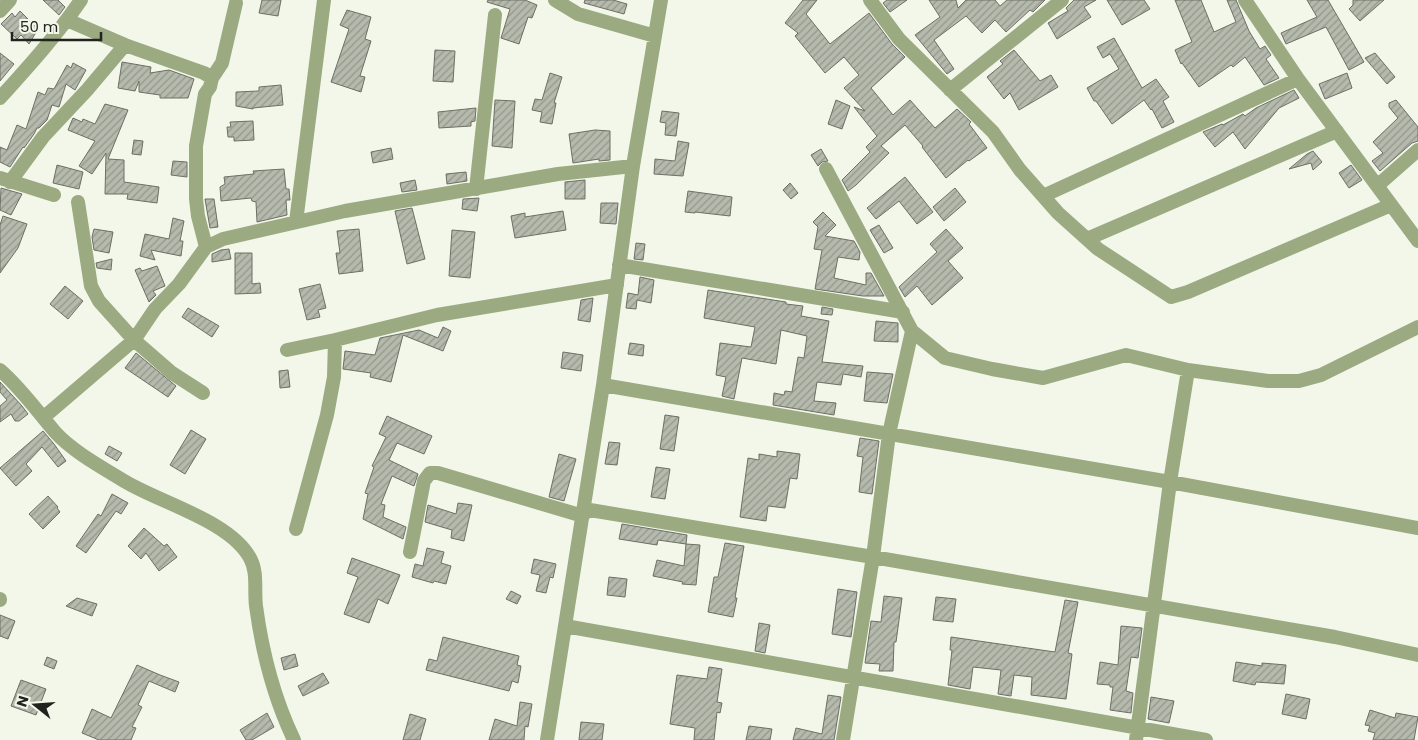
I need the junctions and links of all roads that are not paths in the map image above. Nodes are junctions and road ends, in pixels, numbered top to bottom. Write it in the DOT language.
graph roads {
  1 [pos="10,0"];
  2 [pos="81,0"];
  3 [pos="324,0"];
  4 [pos="555,0"];
  5 [pos="661,0"];
  6 [pos="870,0"];
  7 [pos="1062,0"];
  8 [pos="1247,0"];
  9 [pos="236,3"];
  10 [pos="0,11"];
  11 [pos="495,15"];
  12 [pos="67,20"];
  13 [pos="654,36"];
  14 [pos="125,45"];
  15 [pos="212,78"];
  16 [pos="1298,79"];
  17 [pos="950,90"];
  18 [pos="0,98"];
  19 [pos="1337,131"];
  20 [pos="1418,150"];
  21 [pos="633,166"];
  22 [pos="826,169"];
  23 [pos="5,180"];
  24 [pos="1376,186"];
  25 [pos="476,189"];
  26 [pos="54,195"];
  27 [pos="1043,196"];
  28 [pos="78,202"];
  29 [pos="1391,206"];
  30 [pos="296,222"];
  31 [pos="1087,239"];
  32 [pos="1418,242"];
  33 [pos="206,247"];
  34 [pos="620,265"];
  35 [pos="617,285"];
  36 [pos="903,312"];
  37 [pos="1418,327"];
  38 [pos="912,331"];
  39 [pos="134,340"];
  40 [pos="335,340"];
  41 [pos="287,350"];
  42 [pos="0,370"];
  43 [pos="1188,370"];
  44 [pos="603,385"];
  45 [pos="203,394"];
  46 [pos="44,417"];
  47 [pos="889,434"];
  48 [pos="1170,482"];
  49 [pos="583,512"];
  50 [pos="1418,528"];
  51 [pos="296,529"];
  52 [pos="410,552"];
  53 [pos="874,557"];
  54 [pos="1155,606"];
  55 [pos="565,626"];
  56 [pos="1418,656"];
  57 [pos="854,677"];
  58 [pos="1137,733"];
  59 [pos="294,740"];
  60 [pos="547,740"];
  61 [pos="843,740"];
  62 [pos="1206,740"];
  1 -- 10 [label="street"];
  2 -- 12 [label="street"];
  3 -- 30 [label="street"];
  4 -- 13 [label="street"];
  5 -- 13 [label="street"];
  6 -- 17 [label="street"];
  7 -- 17 [label="street"];
  8 -- 16 [label="street"];
  9 -- 15 [label="street"];
  11 -- 25 [label="street"];
  12 -- 14 [label="street"];
  12 -- 18 [label="street"];
  13 -- 21 [label="street"];
  14 -- 15 [label="street"];
  14 -- 23 [label="street"];
  15 -- 33 [label="street"];
  16 -- 19 [label="street"];
  16 -- 27 [label="street"];
  17 -- 27 [label="street"];
  19 -- 24 [label="street"];
  19 -- 31 [label="street"];
  20 -- 24 [label="street"];
  21 -- 25 [label="street"];
  21 -- 34 [label="street"];
  22 -- 36 [label="street"];
  23 -- 26 [label="street"];
  24 -- 29 [label="street"];
  25 -- 30 [label="street"];
  27 -- 31 [label="street"];
  28 -- 39 [label="street"];
  29 -- 31 [label="street"];
  29 -- 32 [label="street"];
  30 -- 33 [label="street"];
  33 -- 39 [label="street"];
  34 -- 35 [label="street"];
  34 -- 36 [label="street"];
  35 -- 40 [label="street"];
  35 -- 44 [label="street"];
  36 -- 38 [label="street"];
  37 -- 43 [label="street"];
  38 -- 43 [label="street"];
  38 -- 47 [label="street"];
  39 -- 45 [label="street"];
  39 -- 46 [label="street"];
  40 -- 41 [label="street"];
  40 -- 51 [label="street"];
  42 -- 46 [label="street"];
  43 -- 48 [label="street"];
  44 -- 47 [label="street"];
  44 -- 49 [label="street"];
  46 -- 59 [label="street"];
  47 -- 48 [label="street"];
  47 -- 53 [label="street"];
  48 -- 50 [label="street"];
  48 -- 54 [label="street"];
  49 -- 52 [label="street"];
  49 -- 53 [label="street"];
  49 -- 55 [label="street"];
  53 -- 54 [label="street"];
  53 -- 57 [label="street"];
  54 -- 56 [label="street"];
  54 -- 58 [label="street"];
  55 -- 57 [label="street"];
  55 -- 60 [label="street"];
  57 -- 58 [label="street"];
  57 -- 61 [label="street"];
  58 -- 62 [label="street"];
}
